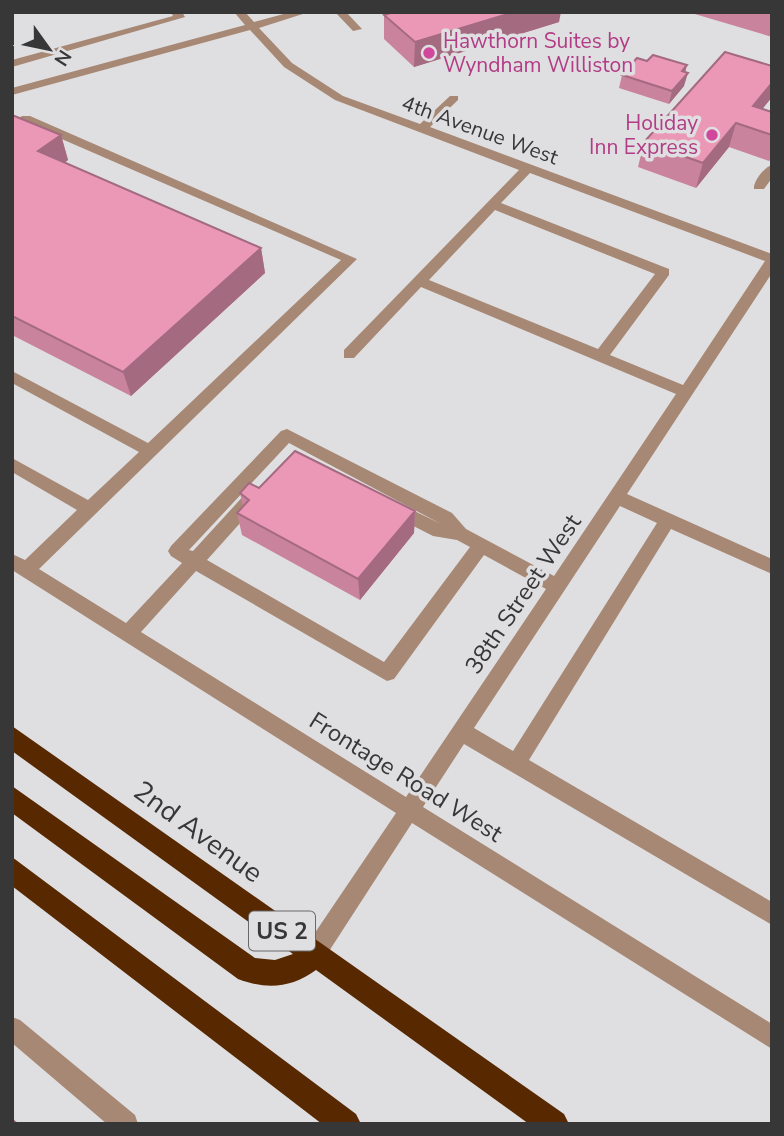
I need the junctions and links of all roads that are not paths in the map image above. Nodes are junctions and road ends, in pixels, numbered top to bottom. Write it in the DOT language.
graph roads {
  1 [pos="176,12"];
  2 [pos="239,12"];
  3 [pos="304,12"];
  4 [pos="340,12"];
  5 [pos="253,27"];
  6 [pos="357,29"];
  7 [pos="12,64"];
  8 [pos="12,92"];
  9 [pos="454,98"];
  10 [pos="12,128"];
  11 [pos="421,129"];
  12 [pos="528,168"];
  13 [pos="772,169"];
  14 [pos="759,186"];
  15 [pos="494,205"];
  16 [pos="772,260"];
  17 [pos="419,281"];
  18 [pos="349,354"];
  19 [pos="601,356"];
  20 [pos="12,376"];
  21 [pos="686,392"];
  22 [pos="150,451"];
  23 [pos="301,463"];
  24 [pos="12,464"];
  25 [pos="274,473"];
  26 [pos="617,497"];
  27 [pos="89,509"];
  28 [pos="668,520"];
  29 [pos="460,534"];
  30 [pos="481,545"];
  31 [pos="195,562"];
  32 [pos="19,566"];
  33 [pos="772,567"];
  34 [pos="557,586"];
  35 [pos="128,634"];
  36 [pos="461,731"];
  37 [pos="12,737"];
  38 [pos="516,763"];
  39 [pos="12,798"];
  40 [pos="409,809"];
  41 [pos="12,870"];
  42 [pos="772,914"];
  43 [pos="314,954"];
  44 [pos="12,1028"];
  45 [pos="772,1037"];
  46 [pos="126,1124"];
  47 [pos="346,1124"];
  48 [pos="554,1124"];
  1 -- 7 [label="street"];
  2 -- 5 [label="street, 4th Avenue West"];
  3 -- 5 [label="street"];
  4 -- 6 [label="street"];
  5 -- 8 [label="street"];
  5 -- 11 [label="street, 4th Avenue West"];
  9 -- 11 [label="street"];
  10 -- 22 [label="street"];
  11 -- 12 [label="street, 4th Avenue West"];
  12 -- 15 [label="street"];
  12 -- 16 [label="street, 4th Avenue West"];
  13 -- 14 [label="street"];
  15 -- 17 [label="street"];
  15 -- 19 [label="street"];
  16 -- 21 [label="street, 38th Street West"];
  17 -- 18 [label="street"];
  17 -- 19 [label="street"];
  19 -- 21 [label="street"];
  20 -- 22 [label="street"];
  21 -- 26 [label="street, 38th Street West"];
  22 -- 27 [label="street"];
  23 -- 29 [label="street"];
  24 -- 27 [label="street"];
  25 -- 31 [label="street"];
  26 -- 28 [label="street"];
  26 -- 34 [label="street, 38th Street West"];
  27 -- 32 [label="street"];
  28 -- 33 [label="street"];
  28 -- 38 [label="street"];
  29 -- 30 [label="street"];
  29 -- 31 [label="street"];
  30 -- 31 [label="street"];
  30 -- 34 [label="street"];
  31 -- 35 [label="street"];
  32 -- 35 [label="street, Frontage Road West"];
  34 -- 36 [label="street, 38th Street West"];
  35 -- 40 [label="street, Frontage Road West"];
  36 -- 38 [label="street"];
  36 -- 40 [label="street, 38th Street West"];
  37 -- 43 [label="highway, 2nd Avenue / US 2"];
  38 -- 42 [label="street"];
  39 -- 43 [label="highway"];
  40 -- 43 [label="street, 38th Street West"];
  40 -- 45 [label="street, Frontage Road West"];
  41 -- 47 [label="highway"];
  43 -- 48 [label="highway, 2nd Avenue / US 2"];
  44 -- 46 [label="street"];
}
